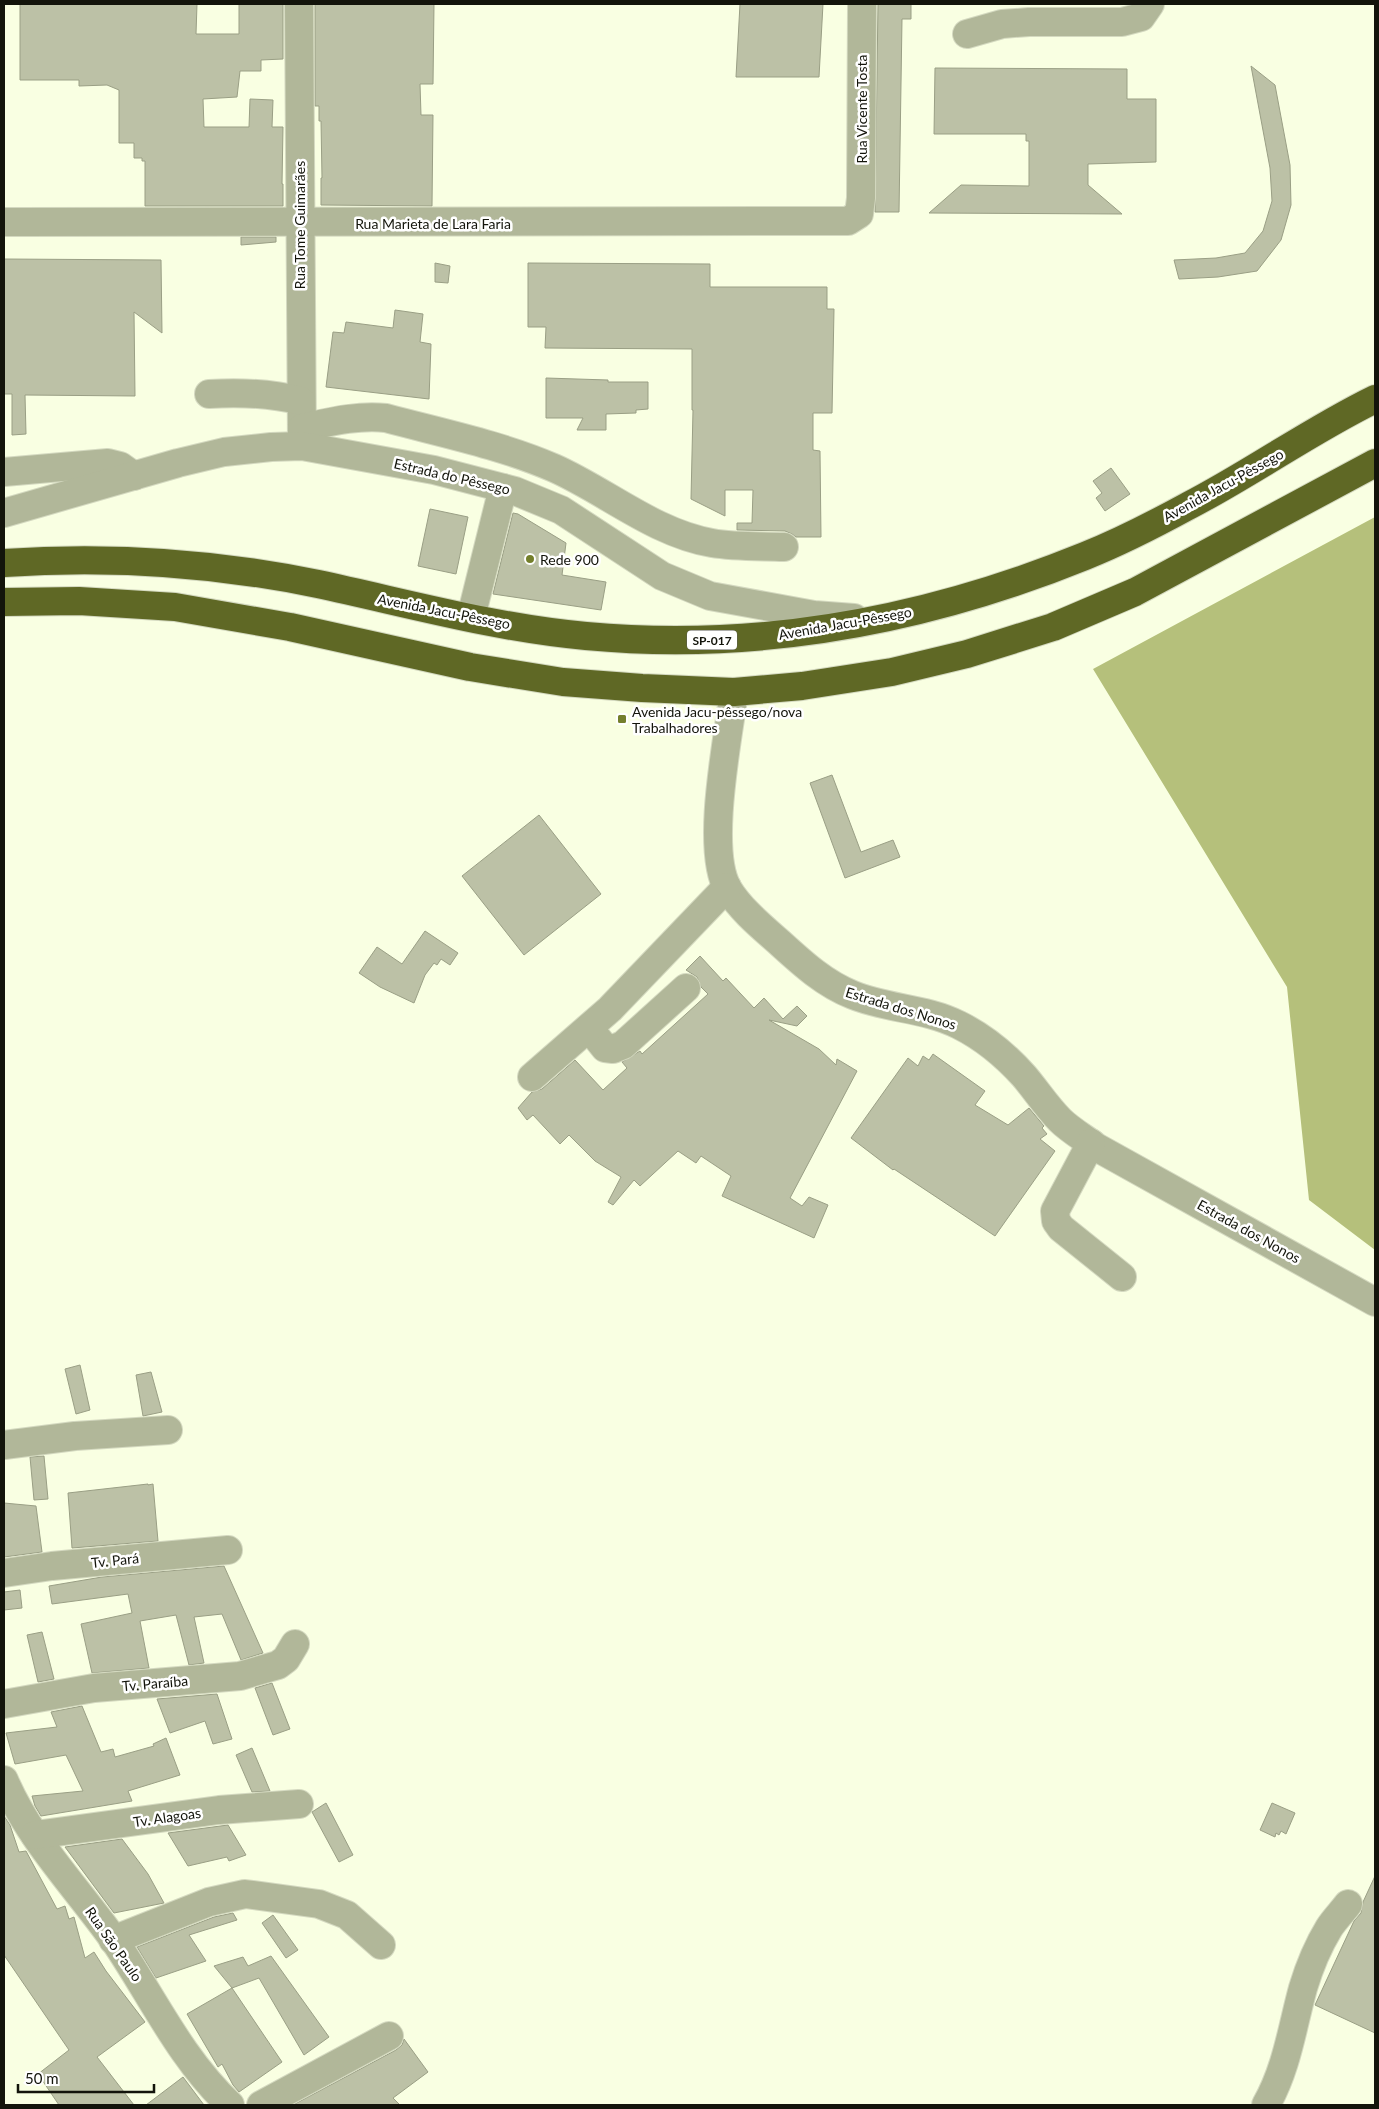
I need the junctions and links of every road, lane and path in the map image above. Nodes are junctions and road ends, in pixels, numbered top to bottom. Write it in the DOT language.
graph roads {
  1 [pos="299,4"];
  2 [pos="862,4"];
  3 [pos="1150,4"];
  4 [pos="967,34"];
  5 [pos="859,214"];
  6 [pos="4,222"];
  7 [pos="299,223"];
  8 [pos="209,394"];
  9 [pos="1375,399"];
  10 [pos="301,401"];
  11 [pos="302,437"];
  12 [pos="1375,463"];
  13 [pos="4,472"];
  14 [pos="134,476"];
  15 [pos="503,488"];
  16 [pos="4,513"];
  17 [pos="784,547"];
  18 [pos="4,563"];
  19 [pos="4,602"];
  20 [pos="471,617"];
  21 [pos="880,619"];
  22 [pos="734,692"];
  23 [pos="727,887"];
  24 [pos="686,988"];
  25 [pos="589,1028"];
  26 [pos="532,1076"];
  27 [pos="1091,1144"];
  28 [pos="1122,1277"];
  29 [pos="1375,1302"];
  30 [pos="168,1430"];
  31 [pos="4,1445"];
  32 [pos="228,1550"];
  33 [pos="4,1573"];
  34 [pos="295,1644"];
  35 [pos="4,1704"];
  36 [pos="4,1780"];
  37 [pos="299,1804"];
  38 [pos="35,1835"];
  39 [pos="1348,1904"];
  40 [pos="113,1940"];
  41 [pos="381,1944"];
  42 [pos="390,2036"];
  43 [pos="222,2103"];
  44 [pos="261,2105"];
  45 [pos="1266,2105"];
  1 -- 7 [label="street, Rua Tome Guimarães"];
  2 -- 5 [label="street, Rua Vicente Tosta"];
  3 -- 4 [label="street"];
  5 -- 7 [label="street, Rua Marieta de Lara Faria"];
  6 -- 7 [label="street, Rua Marieta de Lara Faria"];
  7 -- 10 [label="street, Rua Tome Guimarães"];
  8 -- 10 [label="street"];
  9 -- 21 [label="highway, Avenida Jacu-Pêssego / SP-017"];
  10 -- 11 [label="street, Rua Tome Guimarães"];
  11 -- 14 [label="street, Estrada do Pêssego"];
  11 -- 15 [label="street, Estrada do Pêssego"];
  11 -- 17 [label="street"];
  12 -- 22 [label="highway"];
  13 -- 14 [label="street"];
  14 -- 16 [label="street, Estrada do Pêssego"];
  15 -- 20 [label="street"];
  15 -- 21 [label="street, Estrada do Pêssego"];
  18 -- 20 [label="highway, Avenida Jacu-Pêssego / SP-017"];
  19 -- 22 [label="highway"];
  20 -- 21 [label="highway, Avenida Jacu-Pêssego / SP-017"];
  22 -- 23 [label="street, Estrada dos Nonos"];
  23 -- 25 [label="street"];
  23 -- 27 [label="street, Estrada dos Nonos"];
  24 -- 25 [label="street"];
  25 -- 26 [label="street"];
  27 -- 28 [label="street"];
  27 -- 29 [label="street, Estrada dos Nonos"];
  30 -- 31 [label="street"];
  32 -- 33 [label="street, Tv. Pará"];
  34 -- 35 [label="street, Tv. Paraíba"];
  36 -- 38 [label="street, Rua São Paulo"];
  37 -- 38 [label="street, Tv. Alagoas"];
  38 -- 40 [label="street, Rua São Paulo"];
  39 -- 45 [label="street"];
  40 -- 41 [label="street"];
  40 -- 43 [label="street, Rua São Paulo"];
  42 -- 44 [label="street"];
}
